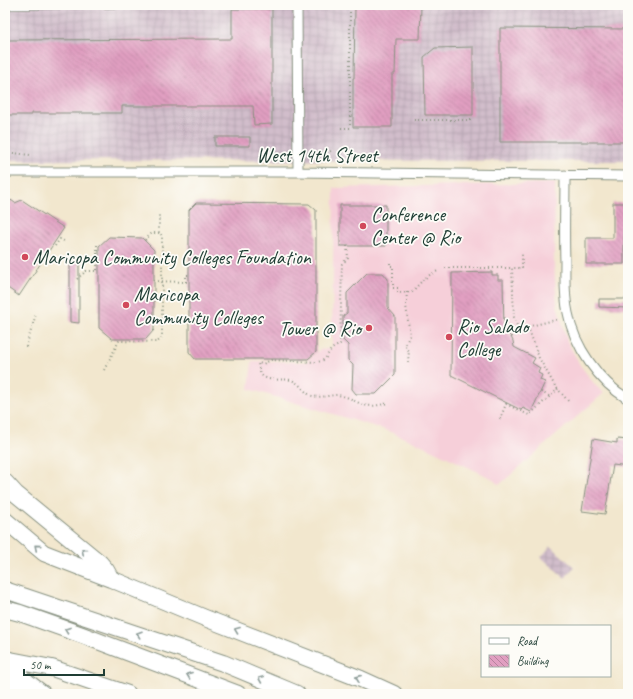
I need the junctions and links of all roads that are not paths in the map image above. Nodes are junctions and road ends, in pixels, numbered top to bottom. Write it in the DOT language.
graph roads {
  1 [pos="166,5"];
  2 [pos="297,5"];
  3 [pos="5,7"];
  4 [pos="5,172"];
  5 [pos="298,172"];
  6 [pos="565,175"];
  7 [pos="628,176"];
  8 [pos="628,399"];
  9 [pos="5,482"];
  10 [pos="5,520"];
  11 [pos="111,579"];
  12 [pos="5,590"];
  13 [pos="12,611"];
  14 [pos="5,659"];
  15 [pos="5,665"];
  16 [pos="5,684"];
  17 [pos="20,694"];
  18 [pos="43,694"];
  19 [pos="128,694"];
  20 [pos="238,694"];
  21 [pos="297,694"];
  22 [pos="394,694"];
  1 -- 3 [label="lane"];
  2 -- 5 [label="street"];
  4 -- 5 [label="street, West 14th Street"];
  5 -- 6 [label="street, West 14th Street"];
  6 -- 7 [label="street, West 14th Street"];
  6 -- 8 [label="street"];
  11 -- 9 [label="highway, one-way"];
  11 -- 10 [label="highway, one-way"];
  22 -- 11 [label="highway, one-way"];
  21 -- 12 [label="highway, one-way"];
  20 -- 13 [label="highway, one-way"];
  14 -- 19 [label="highway"];
  15 -- 18 [label="highway"];
  16 -- 17 [label="highway"];
}
